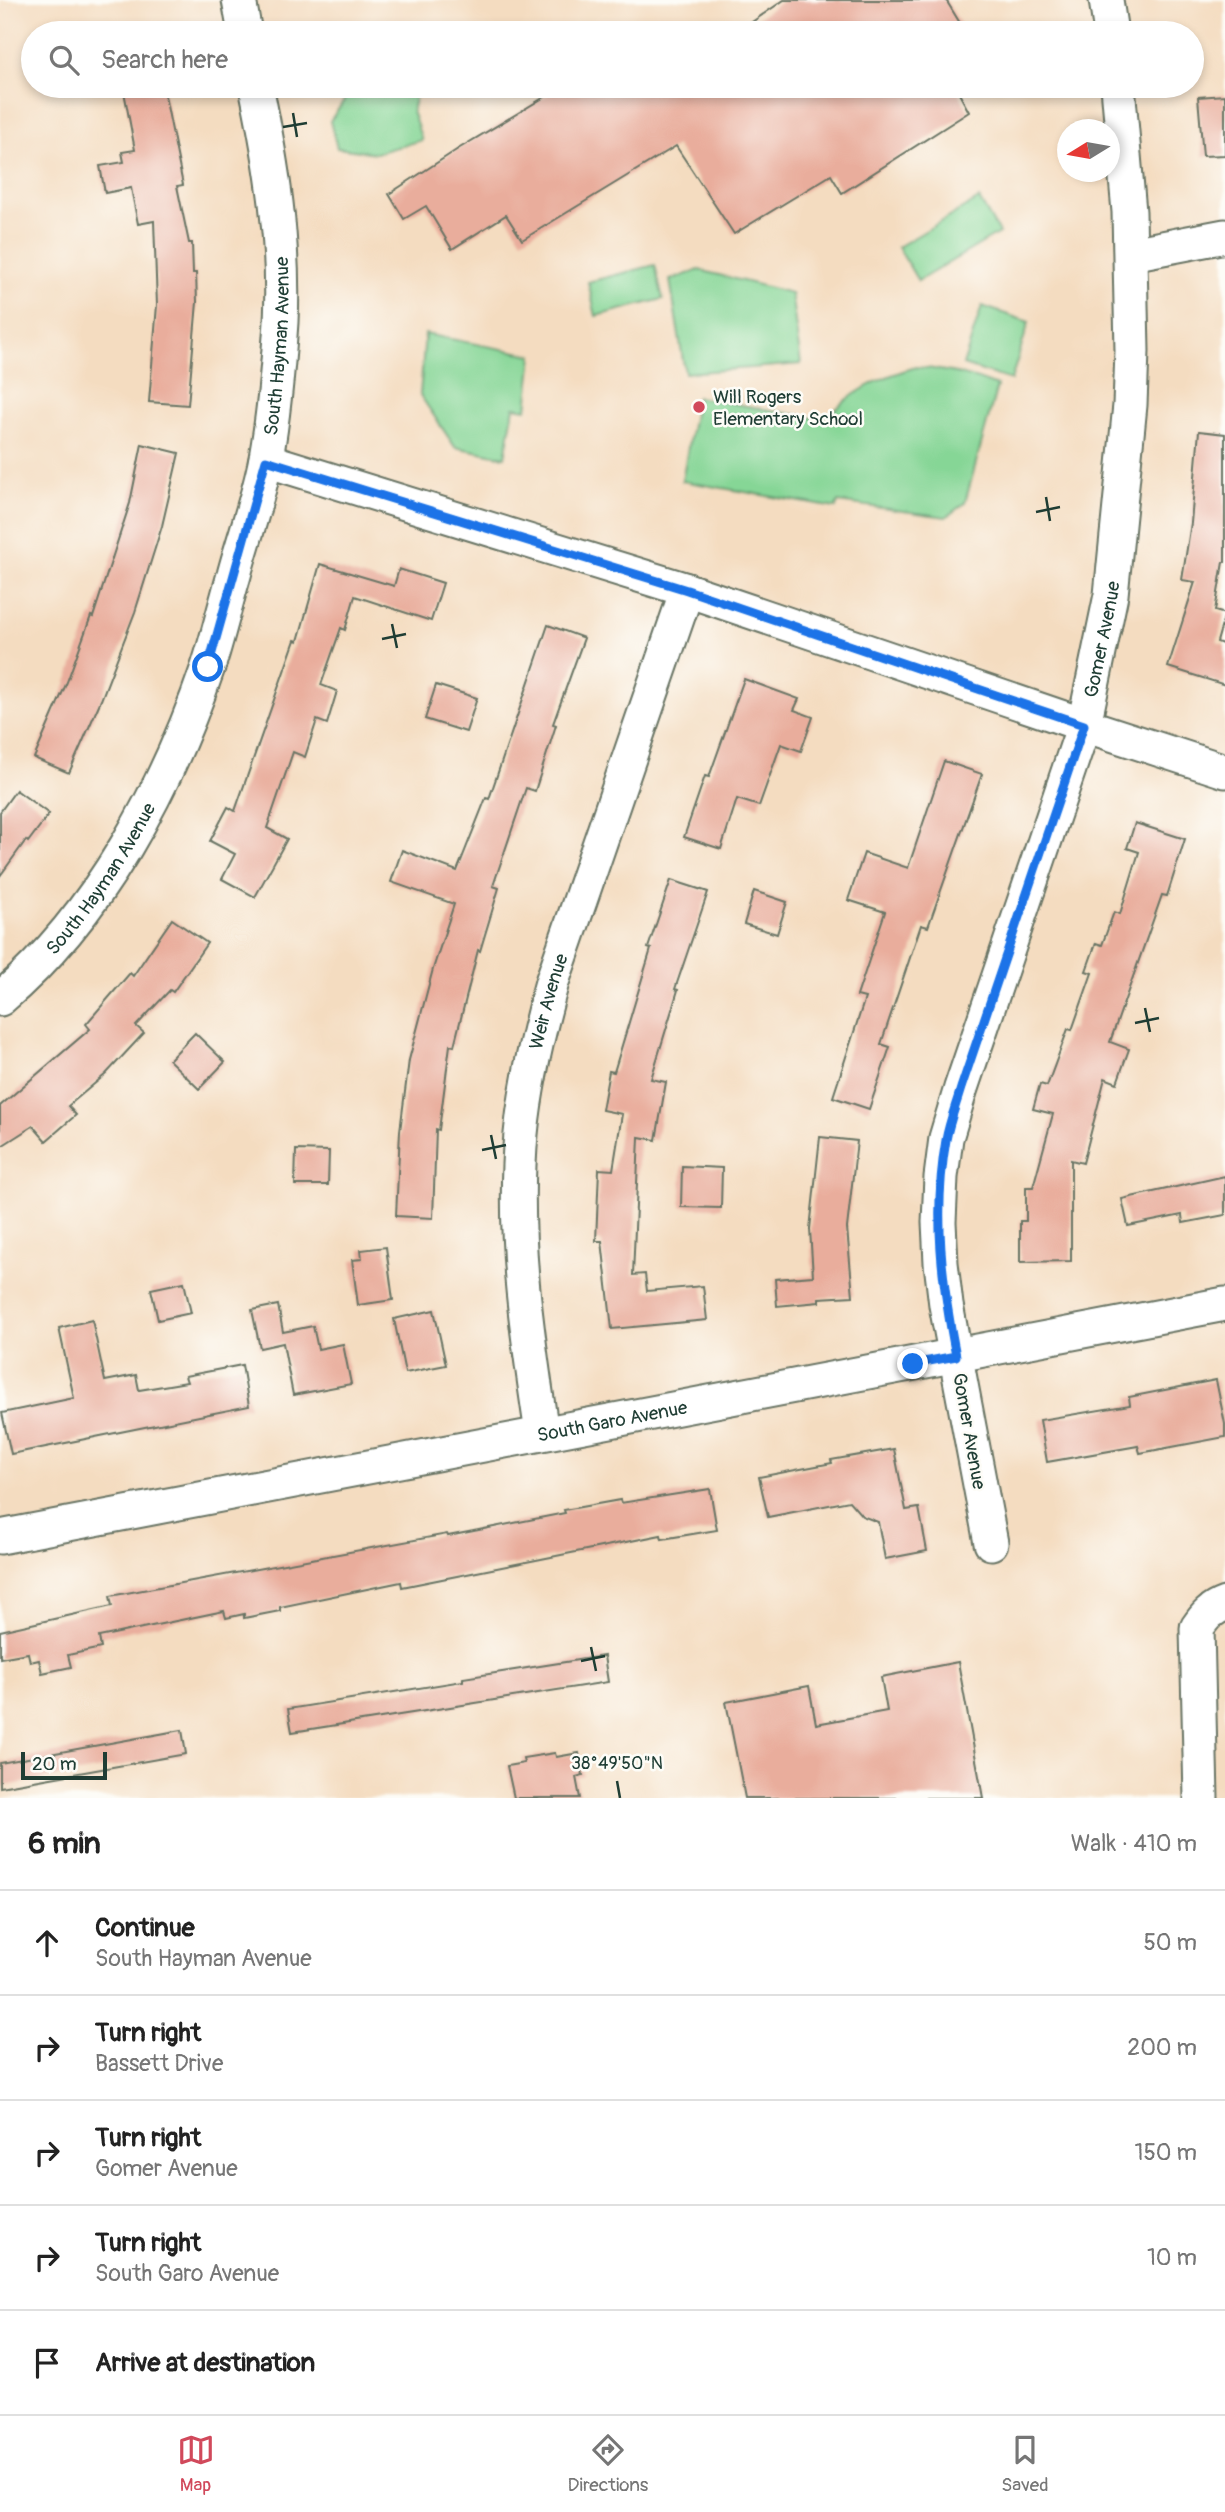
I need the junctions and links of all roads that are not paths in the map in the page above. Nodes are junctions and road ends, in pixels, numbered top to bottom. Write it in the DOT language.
graph roads {
  1 [pos="239,0"];
  2 [pos="1106,0"];
  3 [pos="243,21"];
  4 [pos="1109,21"];
  5 [pos="258,98"];
  6 [pos="1119,98"];
  7 [pos="1225,236"];
  8 [pos="1131,254"];
  9 [pos="266,460"];
  10 [pos="687,590"];
  11 [pos="1084,725"];
  12 [pos="1225,771"];
  13 [pos="0,999"];
  14 [pos="1225,1304"];
  15 [pos="956,1356"];
  16 [pos="542,1433"];
  17 [pos="0,1536"];
  18 [pos="990,1543"];
  19 [pos="1225,1604"];
  20 [pos="1212,1690"];
  21 [pos="1201,1798"];
  1 -- 3 [label="street"];
  2 -- 4 [label="street"];
  5 -- 9 [label="street, South Hayman Avenue"];
  6 -- 8 [label="street, Gomer Avenue"];
  7 -- 8 [label="street"];
  8 -- 11 [label="street, Gomer Avenue"];
  9 -- 10 [label="street"];
  9 -- 13 [label="street, South Hayman Avenue"];
  10 -- 11 [label="street"];
  10 -- 16 [label="street, Weir Avenue"];
  11 -- 12 [label="street"];
  11 -- 15 [label="street, Gomer Avenue"];
  14 -- 15 [label="street, South Garo Avenue"];
  15 -- 16 [label="street, South Garo Avenue"];
  15 -- 18 [label="street, Gomer Avenue"];
  16 -- 17 [label="street, South Garo Avenue"];
  19 -- 20 [label="street"];
  20 -- 21 [label="street"];
}
